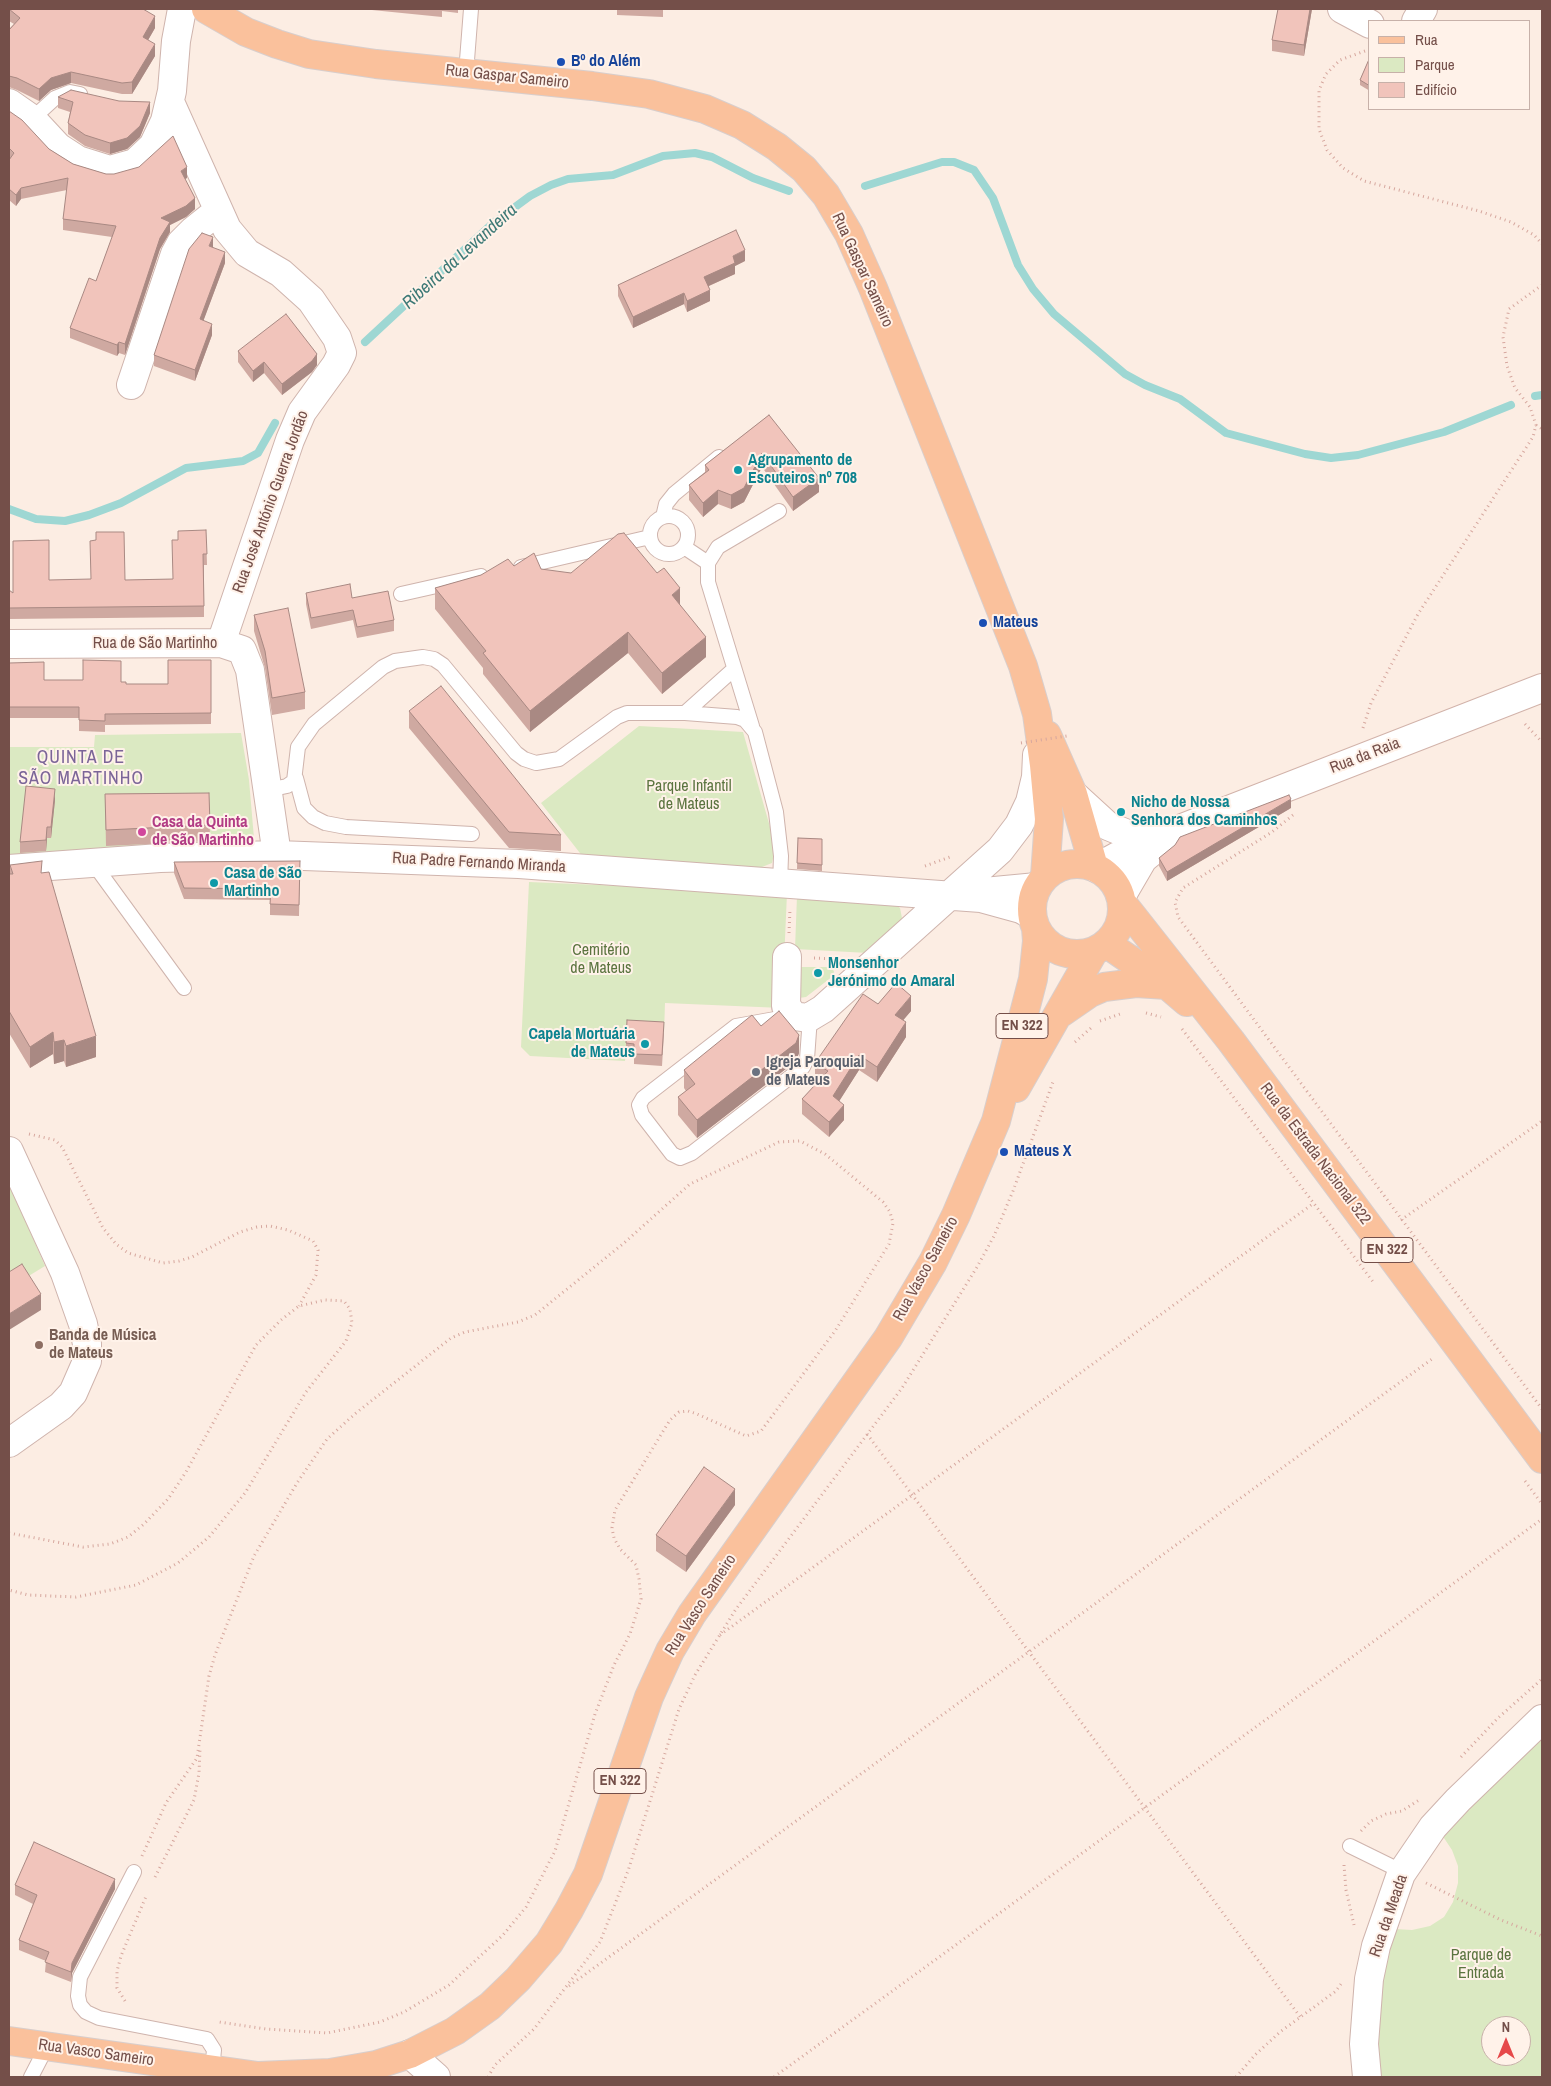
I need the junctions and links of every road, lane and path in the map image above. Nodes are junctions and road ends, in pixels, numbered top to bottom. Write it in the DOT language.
graph roads {
  1 [pos="182,9"];
  2 [pos="206,9"];
  3 [pos="471,9"];
  4 [pos="1342,9"];
  5 [pos="1423,9"];
  6 [pos="1417,20"];
  7 [pos="1368,23"];
  8 [pos="1368,50"];
  9 [pos="466,73"];
  10 [pos="91,96"];
  11 [pos="160,102"];
  12 [pos="9,103"];
  13 [pos="32,119"];
  14 [pos="218,211"];
  15 [pos="1542,244"];
  16 [pos="1542,285"];
  17 [pos="130,385"];
  18 [pos="1536,425"];
  19 [pos="1542,430"];
  20 [pos="730,448"];
  21 [pos="779,511"];
  22 [pos="663,517"];
  23 [pos="650,537"];
  24 [pos="684,547"];
  25 [pos="708,563"];
  26 [pos="401,594"];
  27 [pos="221,643"];
  28 [pos="9,644"];
  29 [pos="734,669"];
  30 [pos="1542,688"];
  31 [pos="684,713"];
  32 [pos="1037,714"];
  33 [pos="1520,720"];
  34 [pos="752,727"];
  35 [pos="1067,736"];
  36 [pos="1542,742"];
  37 [pos="1021,743"];
  38 [pos="1359,758"];
  39 [pos="296,778"];
  40 [pos="268,790"];
  41 [pos="1073,794"];
  42 [pos="1300,809"];
  43 [pos="1189,826"];
  44 [pos="472,834"];
  45 [pos="1152,840"];
  46 [pos="955,854"];
  47 [pos="278,855"];
  48 [pos="93,863"];
  49 [pos="922,867"];
  50 [pos="1095,867"];
  51 [pos="9,869"];
  52 [pos="1041,881"];
  53 [pos="785,885"];
  54 [pos="948,896"];
  55 [pos="1122,900"];
  56 [pos="1034,921"];
  57 [pos="1101,948"];
  58 [pos="787,957"];
  59 [pos="876,961"];
  60 [pos="1167,985"];
  61 [pos="184,988"];
  62 [pos="1142,1012"];
  63 [pos="1125,1013"];
  64 [pos="802,1017"];
  65 [pos="1057,1017"];
  66 [pos="1168,1019"];
  67 [pos="1175,1024"];
  68 [pos="1231,1041"];
  69 [pos="1069,1048"];
  70 [pos="1053,1080"];
  71 [pos="996,1121"];
  72 [pos="1542,1121"];
  73 [pos="18,1142"];
  74 [pos="1314,1203"];
  75 [pos="1401,1220"];
  76 [pos="1379,1289"];
  77 [pos="299,1306"];
  78 [pos="1426,1351"];
  79 [pos="1432,1359"];
  80 [pos="1438,1367"];
  81 [pos="1542,1410"];
  82 [pos="867,1434"];
  83 [pos="9,1443"];
  84 [pos="1542,1459"];
  85 [pos="1519,1474"];
  86 [pos="913,1495"];
  87 [pos="1542,1504"];
  88 [pos="1542,1519"];
  89 [pos="9,1533"];
  90 [pos="9,1590"];
  91 [pos="717,1637"];
  92 [pos="1029,1652"];
  93 [pos="1542,1719"];
  94 [pos="200,1749"];
  95 [pos="1145,1808"];
  96 [pos="1350,1846"];
  97 [pos="134,1872"];
  98 [pos="1402,1872"];
  99 [pos="154,1879"];
  100 [pos="151,1886"];
  101 [pos="1542,1936"];
  102 [pos="566,1988"];
  103 [pos="127,2003"];
  104 [pos="1301,2018"];
  105 [pos="217,2022"];
  106 [pos="11,2045"];
  107 [pos="47,2046"];
  108 [pos="410,2054"];
  109 [pos="212,2070"];
  110 [pos="31,2077"];
  111 [pos="436,2077"];
  112 [pos="488,2077"];
  113 [pos="774,2077"];
  114 [pos="1367,2077"];
  1 -- 11 [label="street"];
  2 -- 9 [label="main road, Rua Gaspar Sameiro"];
  3 -- 9 [label="lane"];
  4 -- 7 [label="street"];
  5 -- 6 [label="street"];
  8 -- 15 [label="path"];
  9 -- 32 [label="main road, Rua Gaspar Sameiro"];
  10 -- 13 [label="lane"];
  11 -- 13 [label="street"];
  11 -- 14 [label="street, Rua José António Guerra Jordão"];
  12 -- 13 [label="street"];
  14 -- 17 [label="street"];
  14 -- 27 [label="street, Rua José António Guerra Jordão"];
  16 -- 18 [label="path"];
  18 -- 19 [label="path"];
  18 -- 38 [label="path"];
  20 -- 22 [label="lane"];
  21 -- 25 [label="lane"];
  22 -- 23 [label="lane"];
  22 -- 24 [label="lane"];
  23 -- 24 [label="lane"];
  23 -- 26 [label="lane"];
  24 -- 25 [label="lane"];
  25 -- 29 [label="lane"];
  27 -- 28 [label="street, Rua de São Martinho"];
  27 -- 40 [label="street, Rua de São Martinho"];
  29 -- 31 [label="lane"];
  29 -- 34 [label="lane"];
  30 -- 38 [label="street, Rua da Raia"];
  31 -- 34 [label="lane"];
  31 -- 39 [label="lane"];
  32 -- 41 [label="main road"];
  32 -- 52 [label="main road"];
  32 -- 54 [label="street"];
  33 -- 36 [label="path"];
  34 -- 53 [label="lane"];
  35 -- 37 [label="path, bridge"];
  38 -- 43 [label="street, Rua da Raia"];
  39 -- 40 [label="lane"];
  39 -- 44 [label="lane"];
  40 -- 47 [label="street, Rua de São Martinho"];
  41 -- 45 [label="street"];
  41 -- 50 [label="main road"];
  42 -- 75 [label="path"];
  43 -- 45 [label="street"];
  43 -- 55 [label="street"];
  45 -- 50 [label="street"];
  46 -- 49 [label="path"];
  47 -- 48 [label="street, Rua Padre Fernando Miranda"];
  47 -- 53 [label="street, Rua Padre Fernando Miranda"];
  48 -- 51 [label="street, Rua Padre Fernando Miranda"];
  48 -- 61 [label="lane"];
  50 -- 52 [label="main road, EN 322"];
  50 -- 55 [label="main road, EN 322"];
  52 -- 54 [label="street"];
  52 -- 56 [label="main road, EN 322"];
  53 -- 54 [label="street, Rua Padre Fernando Miranda"];
  53 -- 58 [label="path"];
  54 -- 56 [label="street"];
  54 -- 59 [label="street"];
  55 -- 57 [label="main road, EN 322"];
  55 -- 68 [label="main road, EN 322"];
  56 -- 57 [label="main road"];
  56 -- 71 [label="main road, EN 322"];
  57 -- 60 [label="main road, EN 322"];
  57 -- 65 [label="main road, EN 322"];
  58 -- 59 [label="path"];
  58 -- 64 [label="street"];
  59 -- 64 [label="street"];
  60 -- 65 [label="main road"];
  60 -- 68 [label="main road, EN 322"];
  62 -- 66 [label="path"];
  63 -- 69 [label="path"];
  64 -- 64 [label="lane"];
  65 -- 71 [label="main road, EN 322"];
  67 -- 74 [label="path"];
  68 -- 84 [label="main road, Rua da Estrada Nacional 322 / EN 322"];
  70 -- 82 [label="path"];
  71 -- 108 [label="main road, Rua Vasco Sameiro / EN 322"];
  72 -- 75 [label="path"];
  73 -- 77 [label="path"];
  73 -- 83 [label="street"];
  74 -- 76 [label="path"];
  74 -- 86 [label="path"];
  75 -- 81 [label="path"];
  77 -- 89 [label="path"];
  77 -- 90 [label="path"];
  78 -- 79 [label="path"];
  79 -- 80 [label="path"];
  79 -- 92 [label="path"];
  82 -- 86 [label="path"];
  82 -- 91 [label="path"];
  85 -- 87 [label="path"];
  86 -- 91 [label="path"];
  86 -- 92 [label="path"];
  88 -- 95 [label="path"];
  91 -- 102 [label="path"];
  92 -- 95 [label="path"];
  92 -- 102 [label="path"];
  93 -- 98 [label="street, Rua da Meada"];
  94 -- 97 [label="path"];
  94 -- 99 [label="path"];
  94 -- 105 [label="path"];
  95 -- 104 [label="path"];
  95 -- 113 [label="path"];
  96 -- 98 [label="lane"];
  97 -- 109 [label="lane"];
  98 -- 101 [label="path"];
  98 -- 114 [label="street, Rua da Meada"];
  100 -- 103 [label="path"];
  102 -- 112 [label="path"];
  106 -- 107 [label="main road, Rua Vasco Sameiro / EN 322"];
  107 -- 109 [label="main road, Rua Vasco Sameiro / EN 322"];
  107 -- 110 [label="lane"];
  108 -- 109 [label="main road, Rua Vasco Sameiro / EN 322"];
  108 -- 111 [label="street"];
}
